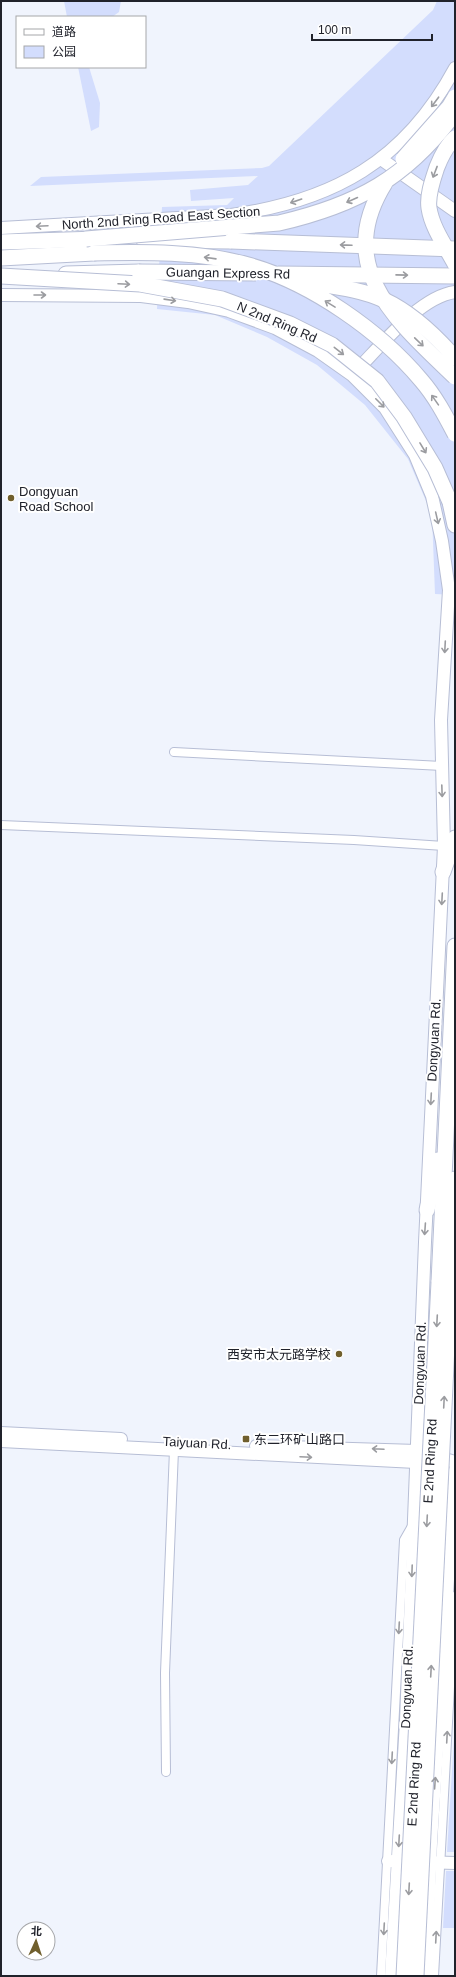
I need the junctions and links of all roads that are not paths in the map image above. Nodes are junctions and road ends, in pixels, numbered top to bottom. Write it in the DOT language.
graph roads {
  1 [pos="455,68"];
  2 [pos="455,98"];
  3 [pos="455,113"];
  4 [pos="455,138"];
  5 [pos="381,159"];
  6 [pos="455,211"];
  7 [pos="1,228"];
  8 [pos="86,239"];
  9 [pos="1,242"];
  10 [pos="455,249"];
  11 [pos="1,258"];
  12 [pos="455,264"];
  13 [pos="258,273"];
  14 [pos="1,276"];
  15 [pos="455,276"];
  16 [pos="455,292"];
  17 [pos="1,295"];
  18 [pos="455,358"];
  19 [pos="352,375"];
  20 [pos="455,377"];
  21 [pos="455,434"];
  22 [pos="455,525"];
  23 [pos="174,752"];
  24 [pos="442,766"];
  25 [pos="1,825"];
  26 [pos="450,842"];
  27 [pos="443,872"];
  28 [pos="455,946"];
  29 [pos="447,1118"];
  30 [pos="455,1179"];
  31 [pos="427,1210"];
  32 [pos="454,1210"];
  33 [pos="444,1283"];
  34 [pos="1,1433"];
  35 [pos="1,1441"];
  36 [pos="174,1450"];
  37 [pos="417,1457"];
  38 [pos="455,1462"];
  39 [pos="455,1470"];
  40 [pos="455,1475"];
  41 [pos="455,1596"];
  42 [pos="166,1772"];
  43 [pos="393,1861"];
  44 [pos="435,1863"];
  45 [pos="455,1863"];
  46 [pos="381,1976"];
  47 [pos="391,1976"];
  48 [pos="404,1976"];
  49 [pos="416,1976"];
  50 [pos="426,1976"];
  51 [pos="434,1976"];
  1 -- 5 [label="main road, North 2nd Ring Road East Section, one-way"];
  2 -- 20 [label="highway, one-way, bridge"];
  3 -- 8 [label="highway, one-way, bridge"];
  4 -- 12 [label="highway, one-way, bridge"];
  5 -- 6 [label="main road"];
  5 -- 7 [label="main road, North 2nd Ring Road East Section, one-way"];
  8 -- 9 [label="highway"];
  10 -- 8 [label="highway, one-way, bridge"];
  21 -- 11 [label="highway, one-way, bridge"];
  13 -- 14 [label="highway, Guangan Express Rd, bridge"];
  13 -- 15 [label="highway, Guangan Express Rd, one-way, bridge"];
  13 -- 18 [label="highway, bridge"];
  14 -- 22 [label="highway, N 2nd Ring Rd, one-way, bridge"];
  16 -- 19 [label="main road"];
  17 -- 19 [label="main road, one-way"];
  19 -- 24 [label="main road, one-way"];
  23 -- 24 [label="street"];
  24 -- 26 [label="main road, one-way"];
  25 -- 26 [label="street"];
  26 -- 27 [label="highway"];
  27 -- 31 [label="main road, Dongyuan Rd., one-way"];
  28 -- 29 [label="highway, E 2nd Ring Rd"];
  29 -- 31 [label="highway"];
  29 -- 33 [label="highway, E 2nd Ring Rd"];
  30 -- 32 [label="highway, E 2nd Ring Rd"];
  31 -- 37 [label="main road, Dongyuan Rd., one-way"];
  32 -- 33 [label="highway, E 2nd Ring Rd"];
  33 -- 48 [label="highway, E 2nd Ring Rd, one-way, bridge"];
  49 -- 33 [label="highway, E 2nd Ring Rd, one-way, bridge"];
  37 -- 34 [label="main road, Taiyuan Rd., one-way"];
  35 -- 36 [label="main road, Taiyuan Rd."];
  36 -- 37 [label="main road, Taiyuan Rd., one-way"];
  36 -- 42 [label="street"];
  37 -- 38 [label="main road"];
  37 -- 40 [label="main road"];
  37 -- 43 [label="main road, Dongyuan Rd., one-way"];
  39 -- 40 [label="main road"];
  44 -- 40 [label="main road, one-way"];
  44 -- 41 [label="street, one-way"];
  43 -- 44 [label="main road"];
  43 -- 46 [label="street, one-way"];
  43 -- 47 [label="main road, Dongyuan Rd."];
  44 -- 45 [label="main road"];
  44 -- 50 [label="main road"];
  51 -- 44 [label="street, one-way"];
}
